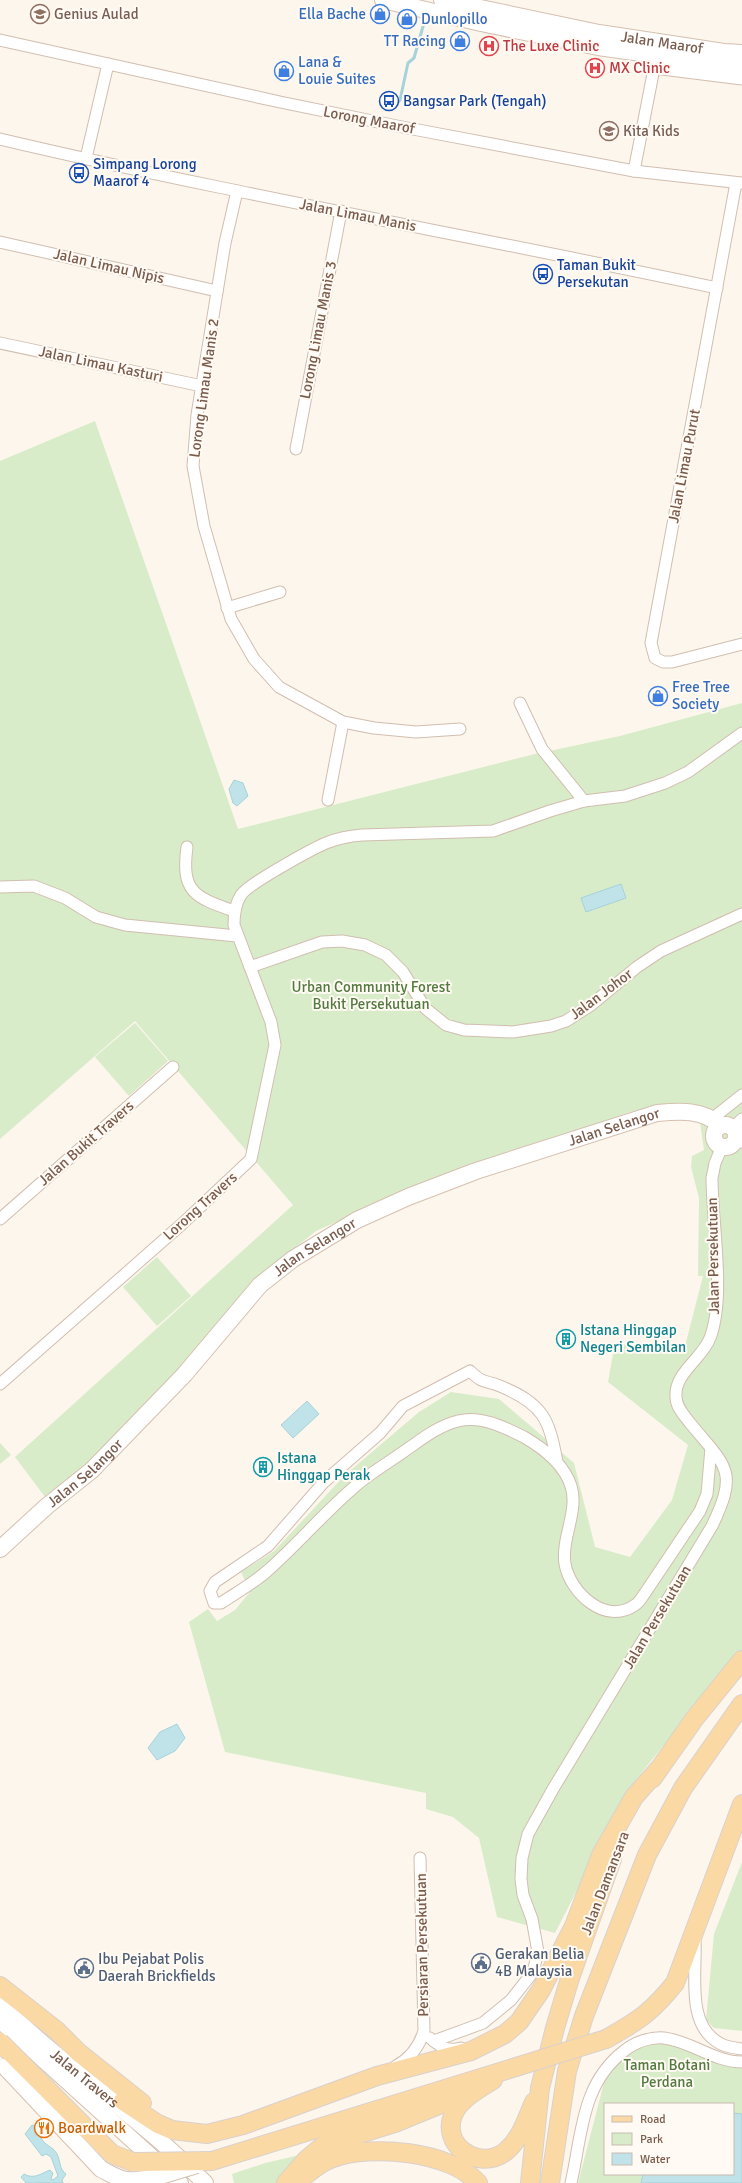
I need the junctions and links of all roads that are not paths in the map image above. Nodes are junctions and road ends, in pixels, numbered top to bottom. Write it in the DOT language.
graph roads {
  1 [pos="383,0"];
  2 [pos="442,0"];
  3 [pos="483,11"];
  4 [pos="0,40"];
  5 [pos="742,53"];
  6 [pos="657,55"];
  7 [pos="108,64"];
  8 [pos="742,67"];
  9 [pos="742,79"];
  10 [pos="0,139"];
  11 [pos="86,158"];
  12 [pos="634,172"];
  13 [pos="739,183"];
  14 [pos="237,191"];
  15 [pos="341,211"];
  16 [pos="0,242"];
  17 [pos="717,288"];
  18 [pos="218,291"];
  19 [pos="0,342"];
  20 [pos="202,386"];
  21 [pos="296,449"];
  22 [pos="280,592"];
  23 [pos="227,608"];
  24 [pos="742,644"];
  25 [pos="520,703"];
  26 [pos="343,722"];
  27 [pos="460,729"];
  28 [pos="742,733"];
  29 [pos="328,800"];
  30 [pos="584,801"];
  31 [pos="183,853"];
  32 [pos="0,887"];
  33 [pos="234,911"];
  34 [pos="742,914"];
  35 [pos="237,936"];
  36 [pos="250,967"];
  37 [pos="173,1067"];
  38 [pos="742,1096"];
  39 [pos="730,1131"];
  40 [pos="0,1219"];
  41 [pos="0,1384"];
  42 [pos="711,1448"];
  43 [pos="557,1462"];
  44 [pos="0,1549"];
  45 [pos="742,1660"];
  46 [pos="742,1704"];
  47 [pos="658,1770"];
  48 [pos="742,1804"];
  49 [pos="420,1858"];
  50 [pos="695,1933"];
  51 [pos="0,1986"];
  52 [pos="0,1994"];
  53 [pos="0,2005"];
  54 [pos="0,2020"];
  55 [pos="424,2031"];
  56 [pos="0,2042"];
  57 [pos="434,2042"];
  58 [pos="491,2042"];
  59 [pos="742,2049"];
  60 [pos="742,2062"];
  61 [pos="2,2064"];
  62 [pos="516,2067"];
  63 [pos="377,2076"];
  64 [pos="481,2087"];
  65 [pos="540,2088"];
  66 [pos="116,2096"];
  67 [pos="141,2126"];
  68 [pos="216,2131"];
  69 [pos="212,2161"];
  70 [pos="163,2183"];
  71 [pos="180,2183"];
  72 [pos="206,2183"];
  73 [pos="286,2183"];
  74 [pos="299,2183"];
  75 [pos="478,2183"];
  76 [pos="530,2183"];
  77 [pos="550,2183"];
  78 [pos="571,2183"];
  1 -- 3 [label="street, Jalan Maarof"];
  2 -- 3 [label="street, Jalan Maarof"];
  3 -- 6 [label="street, Jalan Maarof"];
  4 -- 7 [label="street, Lorong Maarof"];
  5 -- 6 [label="street, Jalan Maarof"];
  6 -- 8 [label="street, Jalan Maarof"];
  6 -- 9 [label="street, Jalan Maarof"];
  6 -- 12 [label="street"];
  7 -- 11 [label="street"];
  7 -- 12 [label="street, Lorong Maarof"];
  10 -- 11 [label="street, Jalan Limau Manis"];
  11 -- 14 [label="street, Jalan Limau Manis"];
  12 -- 13 [label="street, Lorong Maarof"];
  13 -- 17 [label="street, Jalan Limau Purut"];
  14 -- 15 [label="street, Jalan Limau Manis"];
  14 -- 18 [label="street, Lorong Limau Manis 2"];
  15 -- 17 [label="street, Jalan Limau Manis"];
  15 -- 21 [label="street, Lorong Limau Manis 3"];
  16 -- 18 [label="street, Jalan Limau Nipis"];
  17 -- 24 [label="street, Jalan Limau Purut"];
  18 -- 20 [label="street, Lorong Limau Manis 2"];
  19 -- 20 [label="street, Jalan Limau Kasturi"];
  20 -- 23 [label="street, Lorong Limau Manis 2"];
  22 -- 23 [label="street"];
  23 -- 26 [label="street, Lorong Limau Manis 2"];
  25 -- 30 [label="street"];
  26 -- 27 [label="street, Lorong Limau Manis 2"];
  26 -- 29 [label="street"];
  28 -- 30 [label="street"];
  30 -- 33 [label="street"];
  31 -- 33 [label="street"];
  32 -- 35 [label="street"];
  33 -- 35 [label="street, Lorong Travers"];
  34 -- 36 [label="street, Jalan Johor"];
  35 -- 36 [label="street, Lorong Travers"];
  36 -- 41 [label="street, Lorong Travers"];
  37 -- 40 [label="street, Jalan Bukit Travers"];
  38 -- 39 [label="street"];
  39 -- 42 [label="street, Jalan Persekutuan"];
  39 -- 44 [label="street, Jalan Selangor"];
  42 -- 43 [label="street"];
  42 -- 57 [label="street, Jalan Persekutuan"];
  43 -- 43 [label="street"];
  45 -- 47 [label="main road, Jalan Damansara"];
  46 -- 77 [label="main road, Jalan Damansara"];
  47 -- 58 [label="main road"];
  47 -- 65 [label="main road, Jalan Damansara"];
  48 -- 50 [label="main road"];
  49 -- 55 [label="street, Persiaran Persekutuan"];
  50 -- 59 [label="street"];
  50 -- 62 [label="main road, bridge"];
  51 -- 68 [label="main road"];
  52 -- 66 [label="main road"];
  53 -- 67 [label="street, Jalan Travers"];
  54 -- 71 [label="street, Jalan Travers"];
  55 -- 57 [label="street"];
  55 -- 63 [label="street"];
  56 -- 69 [label="main road, bridge"];
  57 -- 58 [label="street"];
  58 -- 63 [label="main road"];
  60 -- 78 [label="street"];
  61 -- 69 [label="street, bridge"];
  62 -- 64 [label="main road"];
  62 -- 69 [label="main road"];
  63 -- 68 [label="main road"];
  64 -- 65 [label="main road"];
  64 -- 73 [label="main road"];
  65 -- 76 [label="main road, Jalan Damansara"];
  66 -- 67 [label="main road"];
  66 -- 68 [label="main road"];
  67 -- 72 [label="street, Jalan Travers"];
  69 -- 70 [label="street"];
  74 -- 75 [label="main road"];
}
